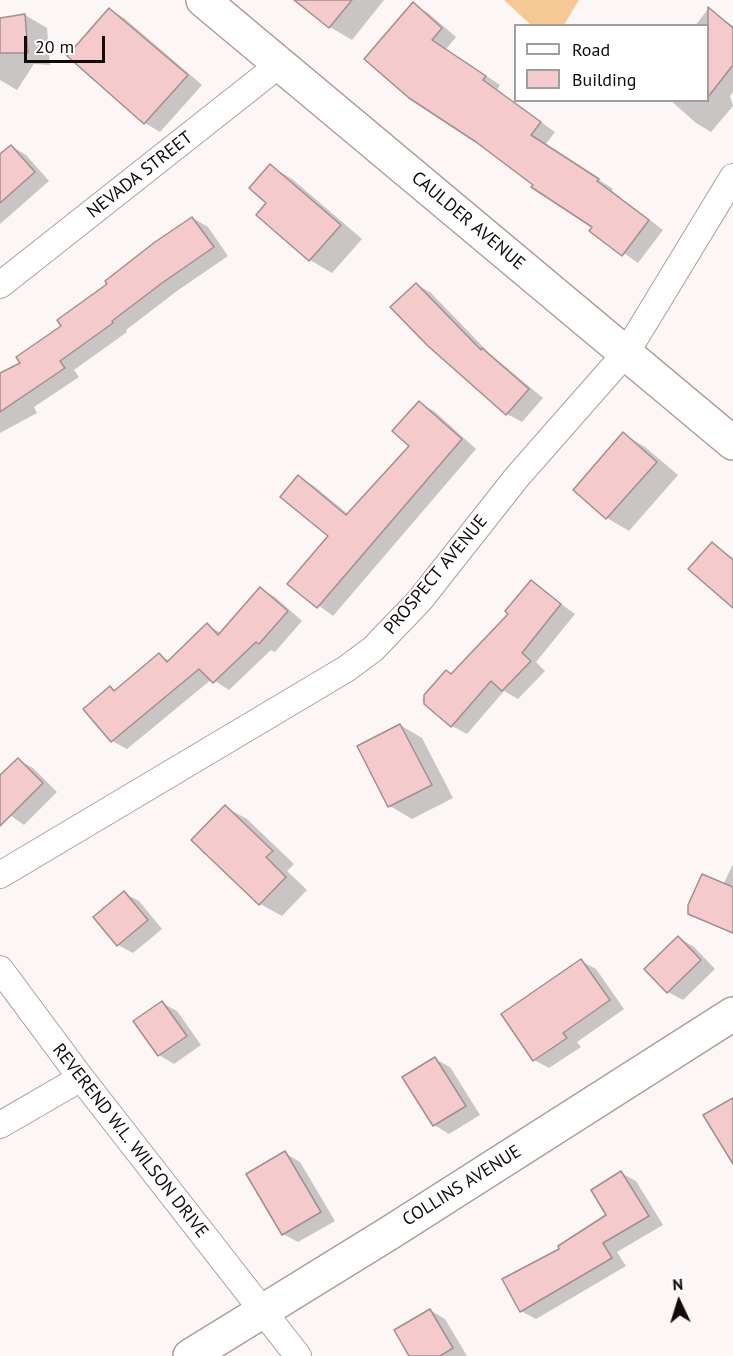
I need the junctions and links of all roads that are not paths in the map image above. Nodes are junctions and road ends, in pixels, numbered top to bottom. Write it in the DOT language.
graph roads {
  1 [pos="204,0"];
  2 [pos="280,64"];
  3 [pos="733,177"];
  4 [pos="0,285"];
  5 [pos="626,353"];
  6 [pos="733,443"];
  7 [pos="0,875"];
  8 [pos="0,969"];
  9 [pos="733,1014"];
  10 [pos="81,1078"];
  11 [pos="0,1125"];
  12 [pos="263,1310"];
  13 [pos="190,1356"];
  14 [pos="298,1356"];
  1 -- 2 [label="street, CAULDER AVENUE"];
  2 -- 4 [label="street, NEVADA STREET"];
  2 -- 5 [label="street, CAULDER AVENUE"];
  3 -- 5 [label="street, PROSPECT AVENUE"];
  5 -- 6 [label="street, CAULDER AVENUE"];
  5 -- 7 [label="street, PROSPECT AVENUE"];
  8 -- 10 [label="street, REVEREND W.L. WILSON DRIVE"];
  9 -- 12 [label="street, COLLINS AVENUE"];
  10 -- 11 [label="street"];
  10 -- 12 [label="street, REVEREND W.L. WILSON DRIVE"];
  12 -- 13 [label="street, COLLINS AVENUE"];
  12 -- 14 [label="street, REVEREND W.L. WILSON DRIVE"];
}
